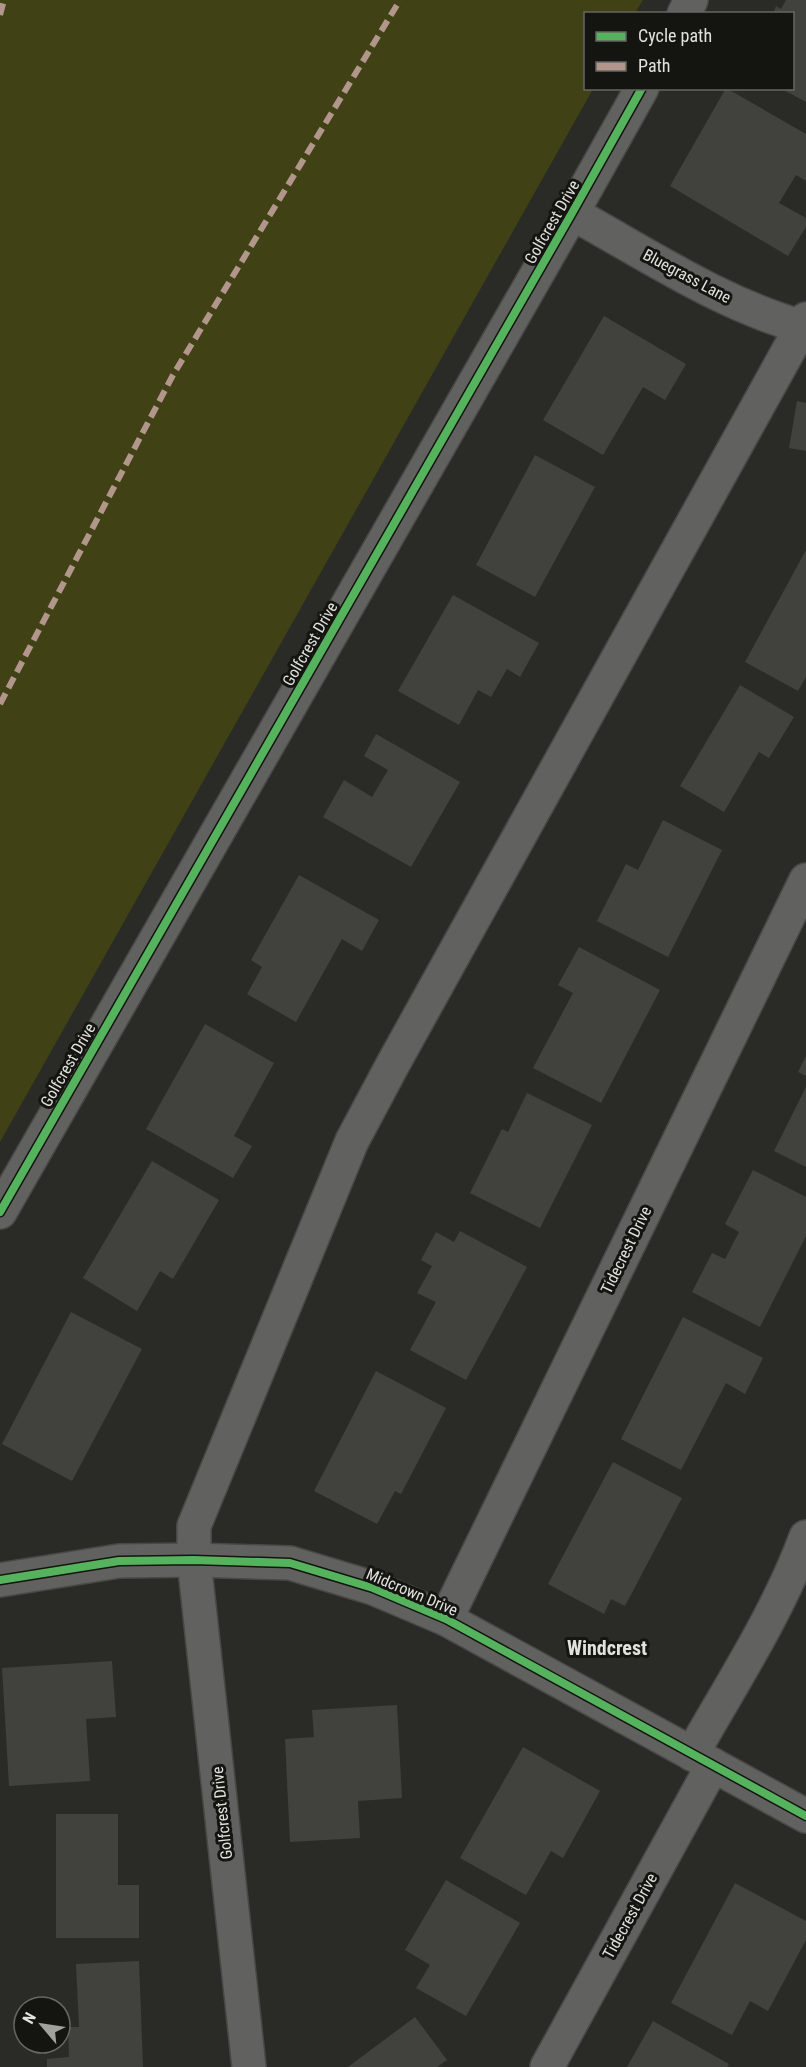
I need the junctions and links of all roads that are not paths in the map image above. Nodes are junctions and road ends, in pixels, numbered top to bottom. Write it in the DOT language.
graph roads {
  1 [pos="641,90"];
  2 [pos="573,213"];
  3 [pos="805,325"];
  4 [pos="806,880"];
  5 [pos="0,1212"];
  6 [pos="806,1537"];
  7 [pos="194,1560"];
  8 [pos="0,1580"];
  9 [pos="446,1619"];
  10 [pos="702,1760"];
  11 [pos="806,1816"];
  12 [pos="249,2067"];
  13 [pos="547,2067"];
  1 -- 2 [label="street, Golfcrest Drive"];
  2 -- 3 [label="street, Bluegrass Lane"];
  2 -- 5 [label="street, Golfcrest Drive"];
  3 -- 7 [label="street, Golfcrest Drive"];
  4 -- 9 [label="street, Tidecrest Drive"];
  6 -- 10 [label="street, Tidecrest Drive"];
  7 -- 8 [label="street, Midcrown Drive"];
  7 -- 9 [label="street, Midcrown Drive"];
  7 -- 12 [label="street, Golfcrest Drive"];
  9 -- 10 [label="street, Midcrown Drive"];
  10 -- 11 [label="street, Midcrown Drive"];
  10 -- 13 [label="street, Tidecrest Drive"];
}
